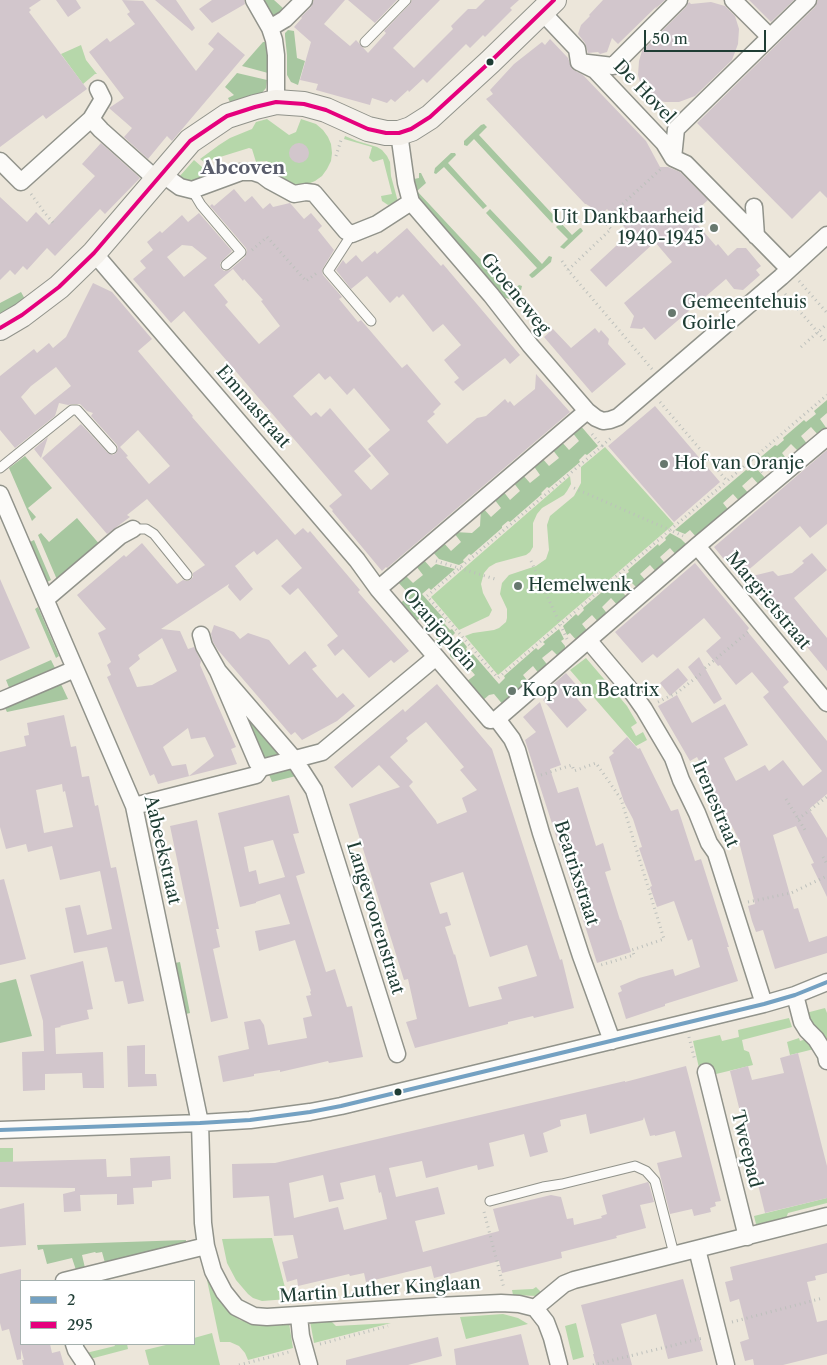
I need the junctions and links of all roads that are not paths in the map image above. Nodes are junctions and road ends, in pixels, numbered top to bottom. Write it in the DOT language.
graph roads {
  1 [pos="254,0"];
  2 [pos="304,0"];
  3 [pos="406,0"];
  4 [pos="679,0"];
  5 [pos="732,0"];
  6 [pos="808,0"];
  7 [pos="545,6"];
  8 [pos="270,28"];
  9 [pos="770,37"];
  10 [pos="366,42"];
  11 [pos="578,62"];
  12 [pos="98,89"];
  13 [pos="276,102"];
  14 [pos="91,119"];
  15 [pos="399,133"];
  16 [pos="673,158"];
  17 [pos="0,161"];
  18 [pos="159,177"];
  19 [pos="192,190"];
  20 [pos="411,202"];
  21 [pos="754,207"];
  22 [pos="352,234"];
  23 [pos="827,235"];
  24 [pos="756,236"];
  25 [pos="94,253"];
  26 [pos="226,265"];
  27 [pos="789,269"];
  28 [pos="370,321"];
  29 [pos="0,328"];
  30 [pos="583,415"];
  31 [pos="827,437"];
  32 [pos="112,449"];
  33 [pos="0,468"];
  34 [pos="0,494"];
  35 [pos="133,529"];
  36 [pos="697,546"];
  37 [pos="187,574"];
  38 [pos="378,589"];
  39 [pos="46,598"];
  40 [pos="201,635"];
  41 [pos="589,641"];
  42 [pos="436,656"];
  43 [pos="75,669"];
  44 [pos="218,671"];
  45 [pos="0,701"];
  46 [pos="827,703"];
  47 [pos="498,720"];
  48 [pos="294,760"];
  49 [pos="261,768"];
  50 [pos="134,806"];
  51 [pos="827,982"];
  52 [pos="795,995"];
  53 [pos="764,1004"];
  54 [pos="612,1041"];
  55 [pos="396,1054"];
  56 [pos="827,1061"];
  57 [pos="706,1072"];
  58 [pos="200,1122"];
  59 [pos="0,1130"];
  60 [pos="490,1201"];
  61 [pos="827,1216"];
  62 [pos="747,1237"];
  63 [pos="206,1246"];
  64 [pos="697,1249"];
  65 [pos="674,1254"];
  66 [pos="68,1280"];
  67 [pos="535,1308"];
  68 [pos="300,1316"];
  69 [pos="74,1345"];
  70 [pos="86,1365"];
  71 [pos="309,1365"];
  72 [pos="559,1365"];
  73 [pos="726,1365"];
  1 -- 8 [label="street"];
  2 -- 8 [label="street"];
  3 -- 10 [label="lane"];
  4 -- 11 [label="street, De Hovel"];
  5 -- 9 [label="street"];
  6 -- 9 [label="street, De Hovel"];
  7 -- 11 [label="street"];
  7 -- 15 [label="street"];
  8 -- 13 [label="street"];
  9 -- 16 [label="street, De Hovel"];
  11 -- 16 [label="street, De Hovel"];
  12 -- 14 [label="street"];
  13 -- 15 [label="street"];
  13 -- 18 [label="street"];
  14 -- 17 [label="street"];
  14 -- 18 [label="street"];
  15 -- 20 [label="street, Groeneweg"];
  16 -- 24 [label="street, De Hovel"];
  18 -- 19 [label="street"];
  18 -- 25 [label="street"];
  19 -- 22 [label="street"];
  19 -- 26 [label="lane"];
  20 -- 22 [label="street"];
  20 -- 30 [label="street, Groeneweg"];
  21 -- 24 [label="street"];
  22 -- 28 [label="lane"];
  23 -- 27 [label="street"];
  24 -- 27 [label="street, De Hovel"];
  25 -- 29 [label="street"];
  25 -- 38 [label="street, Emmastraat"];
  27 -- 30 [label="street"];
  30 -- 38 [label="street, Oranjeplein"];
  31 -- 36 [label="street"];
  32 -- 33 [label="lane"];
  34 -- 39 [label="street, Aabeekstraat"];
  35 -- 37 [label="lane"];
  35 -- 39 [label="street"];
  36 -- 41 [label="street"];
  36 -- 46 [label="street, Margrietstraat"];
  38 -- 42 [label="street, Oranjeplein"];
  39 -- 43 [label="street, Aabeekstraat"];
  40 -- 44 [label="street"];
  41 -- 47 [label="street"];
  41 -- 53 [label="street, Irenestraat"];
  42 -- 47 [label="street, Oranjeplein"];
  42 -- 48 [label="street"];
  43 -- 45 [label="street"];
  43 -- 50 [label="street, Aabeekstraat"];
  44 -- 48 [label="street, Langevoorenstraat"];
  44 -- 49 [label="street"];
  47 -- 54 [label="street, Beatrixstraat"];
  48 -- 49 [label="street"];
  48 -- 55 [label="street, Langevoorenstraat"];
  49 -- 50 [label="street"];
  50 -- 58 [label="street, Aabeekstraat"];
  51 -- 52 [label="street"];
  52 -- 53 [label="street"];
  52 -- 56 [label="street"];
  53 -- 54 [label="street"];
  54 -- 58 [label="street"];
  57 -- 62 [label="street, Tweepad"];
  58 -- 59 [label="street"];
  58 -- 63 [label="street, Martin Luther Kinglaan"];
  60 -- 65 [label="lane"];
  61 -- 62 [label="street"];
  62 -- 64 [label="street"];
  63 -- 66 [label="street"];
  63 -- 68 [label="street, Martin Luther Kinglaan"];
  64 -- 65 [label="street"];
  64 -- 73 [label="street"];
  65 -- 67 [label="street"];
  67 -- 68 [label="street, Martin Luther Kinglaan"];
  67 -- 72 [label="street"];
  68 -- 71 [label="street"];
  69 -- 70 [label="street"];
}
